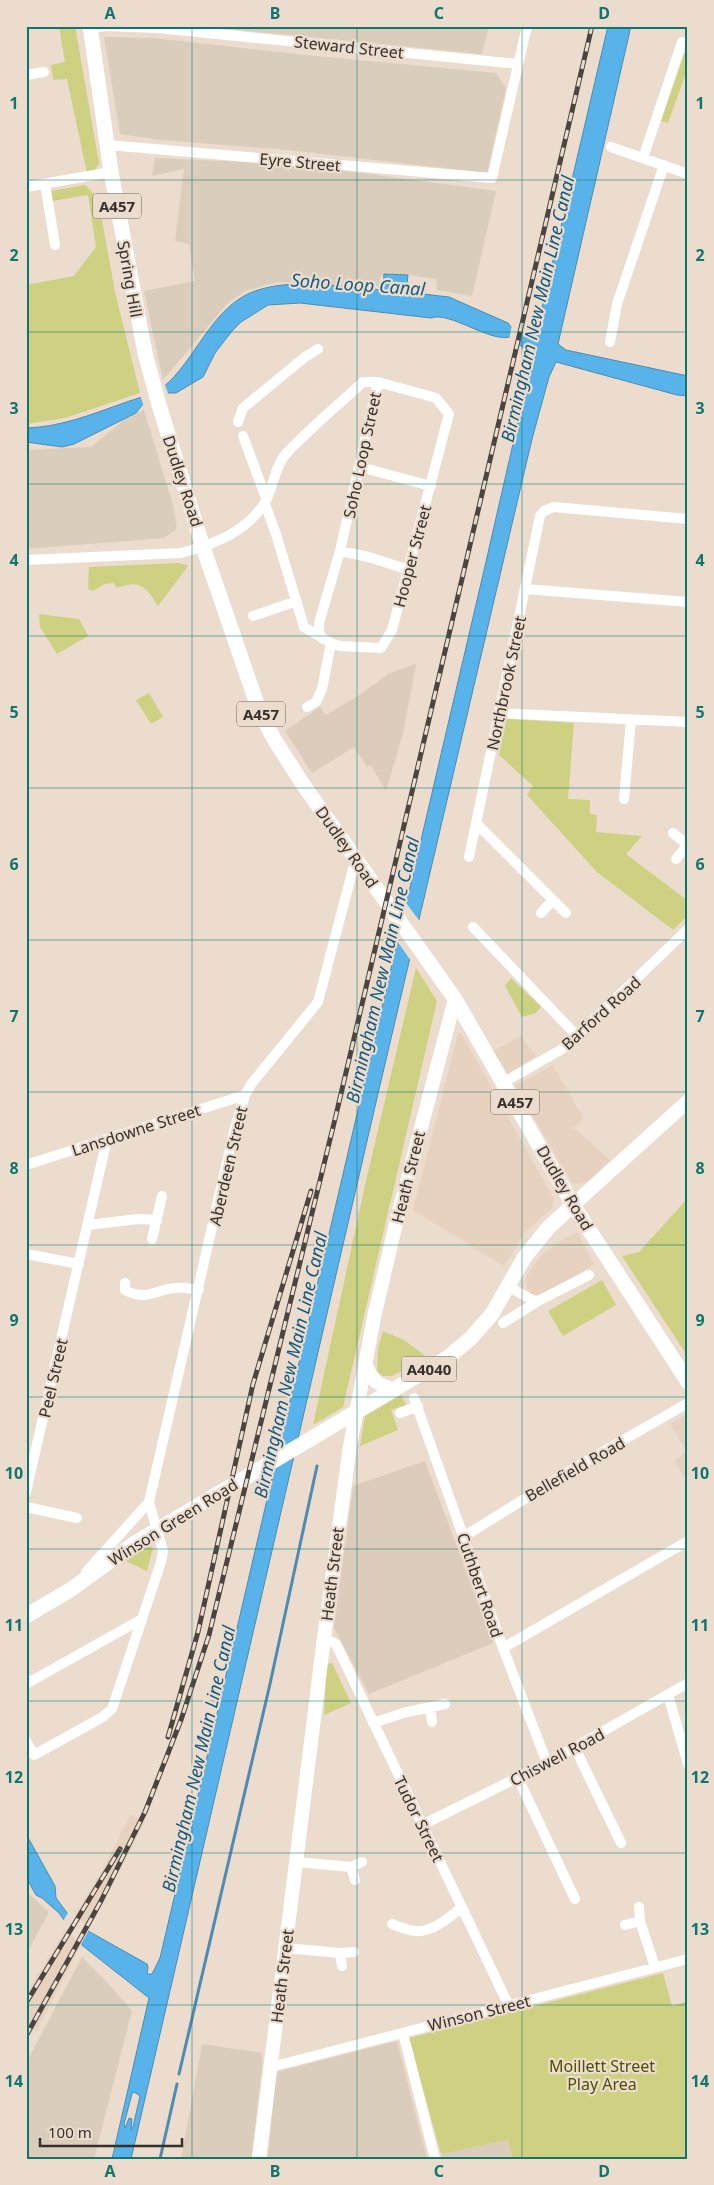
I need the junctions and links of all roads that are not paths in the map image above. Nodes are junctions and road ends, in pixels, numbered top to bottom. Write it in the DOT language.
graph roads {
  1 [pos="527,26"];
  2 [pos="90,27"];
  3 [pos="688,44"];
  4 [pos="518,64"];
  5 [pos="44,72"];
  6 [pos="26,75"];
  7 [pos="108,145"];
  8 [pos="611,147"];
  9 [pos="643,158"];
  10 [pos="664,165"];
  11 [pos="111,172"];
  12 [pos="688,174"];
  13 [pos="45,184"];
  14 [pos="26,186"];
  15 [pos="55,245"];
  16 [pos="610,342"];
  17 [pos="318,349"];
  18 [pos="378,382"];
  19 [pos="158,405"];
  20 [pos="238,422"];
  21 [pos="243,436"];
  22 [pos="360,467"];
  23 [pos="431,486"];
  24 [pos="265,501"];
  25 [pos="688,519"];
  26 [pos="203,547"];
  27 [pos="340,551"];
  28 [pos="26,560"];
  29 [pos="409,570"];
  30 [pos="525,589"];
  31 [pos="297,601"];
  32 [pos="688,602"];
  33 [pos="253,616"];
  34 [pos="327,641"];
  35 [pos="307,708"];
  36 [pos="499,713"];
  37 [pos="631,720"];
  38 [pos="688,722"];
  39 [pos="624,799"];
  40 [pos="477,824"];
  41 [pos="673,833"];
  42 [pos="688,845"];
  43 [pos="470,857"];
  44 [pos="676,859"];
  45 [pos="357,863"];
  46 [pos="553,900"];
  47 [pos="541,913"];
  48 [pos="566,913"];
  49 [pos="473,927"];
  50 [pos="688,929"];
  51 [pos="455,999"];
  52 [pos="577,1036"];
  53 [pos="504,1082"];
  54 [pos="245,1095"];
  55 [pos="688,1101"];
  56 [pos="107,1139"];
  57 [pos="26,1165"];
  58 [pos="162,1196"];
  59 [pos="573,1205"];
  60 [pos="157,1220"];
  61 [pos="88,1225"];
  62 [pos="152,1239"];
  63 [pos="26,1254"];
  64 [pos="79,1264"];
  65 [pos="589,1275"];
  66 [pos="125,1283"];
  67 [pos="508,1286"];
  68 [pos="199,1290"];
  69 [pos="538,1301"];
  70 [pos="503,1323"];
  71 [pos="366,1365"];
  72 [pos="688,1382"];
  73 [pos="396,1388"];
  74 [pos="688,1404"];
  75 [pos="357,1412"];
  76 [pos="400,1413"];
  77 [pos="26,1492"];
  78 [pos="149,1502"];
  79 [pos="26,1507"];
  80 [pos="77,1518"];
  81 [pos="157,1529"];
  82 [pos="463,1536"];
  83 [pos="688,1541"];
  84 [pos="70,1590"];
  85 [pos="26,1616"];
  86 [pos="142,1619"];
  87 [pos="324,1638"];
  88 [pos="502,1648"];
  89 [pos="688,1682"];
  90 [pos="26,1684"];
  91 [pos="668,1695"];
  92 [pos="445,1704"];
  93 [pos="430,1707"];
  94 [pos="432,1722"];
  95 [pos="373,1723"];
  96 [pos="685,1740"];
  97 [pos="26,1741"];
  98 [pos="575,1748"];
  99 [pos="547,1763"];
  100 [pos="688,1764"];
  101 [pos="518,1778"];
  102 [pos="422,1826"];
  103 [pos="621,1843"];
  104 [pos="297,1862"];
  105 [pos="362,1862"];
  106 [pos="351,1866"];
  107 [pos="355,1880"];
  108 [pos="575,1899"];
  109 [pos="639,1907"];
  110 [pos="462,1908"];
  111 [pos="640,1920"];
  112 [pos="392,1924"];
  113 [pos="625,1925"];
  114 [pos="285,1948"];
  115 [pos="354,1952"];
  116 [pos="340,1953"];
  117 [pos="688,1959"];
  118 [pos="342,1966"];
  119 [pos="655,1968"];
  120 [pos="509,2006"];
  121 [pos="402,2033"];
  122 [pos="271,2067"];
  123 [pos="259,2159"];
  124 [pos="434,2159"];
  1 -- 4 [label="street"];
  2 -- 4 [label="street, Steward Street"];
  2 -- 7 [label="main road, Spring Hill / A457"];
  3 -- 9 [label="street"];
  4 -- 7 [label="street, Eyre Street"];
  5 -- 6 [label="street"];
  7 -- 11 [label="main road, Spring Hill / A457"];
  8 -- 9 [label="street"];
  9 -- 10 [label="street"];
  10 -- 12 [label="street"];
  10 -- 16 [label="street"];
  11 -- 13 [label="street"];
  11 -- 19 [label="main road, Spring Hill / A457"];
  13 -- 14 [label="street"];
  13 -- 15 [label="street"];
  17 -- 20 [label="street"];
  18 -- 22 [label="street, Soho Loop Street"];
  18 -- 23 [label="street, Hooper Street"];
  18 -- 24 [label="street, Soho Loop Street"];
  19 -- 26 [label="main road, Dudley Road / A457"];
  21 -- 24 [label="street, Hooper Street"];
  22 -- 23 [label="street"];
  22 -- 27 [label="street, Soho Loop Street"];
  23 -- 29 [label="street, Hooper Street"];
  24 -- 26 [label="street"];
  24 -- 31 [label="street, Hooper Street"];
  25 -- 30 [label="street, Northbrook Street"];
  26 -- 28 [label="street"];
  26 -- 45 [label="main road, Dudley Road / A457"];
  27 -- 29 [label="street"];
  27 -- 34 [label="street, Soho Loop Street"];
  29 -- 34 [label="street, Hooper Street"];
  30 -- 32 [label="street"];
  30 -- 36 [label="street, Northbrook Street"];
  31 -- 33 [label="street"];
  31 -- 34 [label="street, Hooper Street"];
  34 -- 35 [label="street"];
  36 -- 37 [label="street"];
  36 -- 40 [label="street, Northbrook Street"];
  37 -- 38 [label="street"];
  37 -- 39 [label="street"];
  40 -- 43 [label="street, Northbrook Street"];
  40 -- 46 [label="street"];
  41 -- 42 [label="street"];
  42 -- 44 [label="street"];
  45 -- 51 [label="main road, Dudley Road / A457"];
  45 -- 54 [label="street, Aberdeen Street"];
  46 -- 47 [label="street"];
  46 -- 48 [label="street"];
  49 -- 52 [label="street"];
  50 -- 52 [label="street, Barford Road"];
  51 -- 53 [label="main road, Dudley Road / A457"];
  51 -- 71 [label="main road, Heath Street"];
  52 -- 53 [label="street, Barford Road"];
  53 -- 59 [label="main road, Dudley Road / A457"];
  54 -- 56 [label="street, Lansdowne Street"];
  54 -- 68 [label="street, Aberdeen Street"];
  55 -- 59 [label="main road"];
  56 -- 57 [label="street, Lansdowne Street"];
  56 -- 61 [label="street, Peel Street"];
  58 -- 60 [label="street"];
  59 -- 67 [label="main road, Winson Green Road / A4040"];
  59 -- 72 [label="main road, Dudley Road / A457"];
  60 -- 61 [label="street"];
  60 -- 62 [label="street"];
  61 -- 64 [label="street, Peel Street"];
  63 -- 64 [label="street"];
  64 -- 77 [label="street, Peel Street"];
  65 -- 69 [label="street"];
  66 -- 68 [label="street"];
  67 -- 69 [label="street"];
  67 -- 73 [label="main road, Winson Green Road / A4040"];
  68 -- 78 [label="street, Aberdeen Street"];
  69 -- 70 [label="street"];
  71 -- 73 [label="main road"];
  71 -- 75 [label="main road, Heath Street"];
  73 -- 75 [label="main road, Winson Green Road / A4040"];
  74 -- 82 [label="street, Bellefield Road"];
  75 -- 81 [label="main road, Winson Green Road / A4040"];
  75 -- 87 [label="main road, Heath Street"];
  76 -- 82 [label="street, Cuthbert Road"];
  78 -- 81 [label="street, Aberdeen Street"];
  78 -- 84 [label="street"];
  79 -- 80 [label="street"];
  81 -- 84 [label="main road, Winson Green Road / A4040"];
  81 -- 86 [label="street, Aberdeen Street"];
  82 -- 88 [label="street, Cuthbert Road"];
  83 -- 88 [label="street"];
  84 -- 85 [label="main road, Winson Green Road / A4040"];
  86 -- 90 [label="street"];
  86 -- 97 [label="street, Aberdeen Street"];
  87 -- 95 [label="street, Tudor Street"];
  87 -- 104 [label="main road, Heath Street"];
  88 -- 99 [label="street, Cuthbert Road"];
  89 -- 91 [label="street, Chiswell Road"];
  91 -- 96 [label="street"];
  91 -- 98 [label="street, Chiswell Road"];
  92 -- 93 [label="street"];
  93 -- 94 [label="street"];
  93 -- 95 [label="street"];
  95 -- 102 [label="street, Tudor Street"];
  96 -- 100 [label="street"];
  98 -- 99 [label="street, Chiswell Road"];
  98 -- 103 [label="street"];
  99 -- 101 [label="street, Chiswell Road"];
  101 -- 102 [label="street, Chiswell Road"];
  101 -- 108 [label="street"];
  102 -- 110 [label="street, Tudor Street"];
  104 -- 106 [label="street"];
  104 -- 114 [label="main road, Heath Street"];
  105 -- 106 [label="street"];
  106 -- 107 [label="street"];
  109 -- 111 [label="street"];
  110 -- 112 [label="street"];
  110 -- 120 [label="street, Tudor Street"];
  111 -- 113 [label="street"];
  111 -- 119 [label="street"];
  114 -- 116 [label="street"];
  114 -- 122 [label="main road, Heath Street"];
  115 -- 116 [label="street"];
  116 -- 118 [label="street"];
  117 -- 119 [label="street, Winson Street"];
  119 -- 120 [label="street, Winson Street"];
  120 -- 121 [label="street, Winson Street"];
  121 -- 122 [label="street, Winson Street"];
  121 -- 124 [label="street"];
  122 -- 123 [label="main road, Heath Street"];
}
